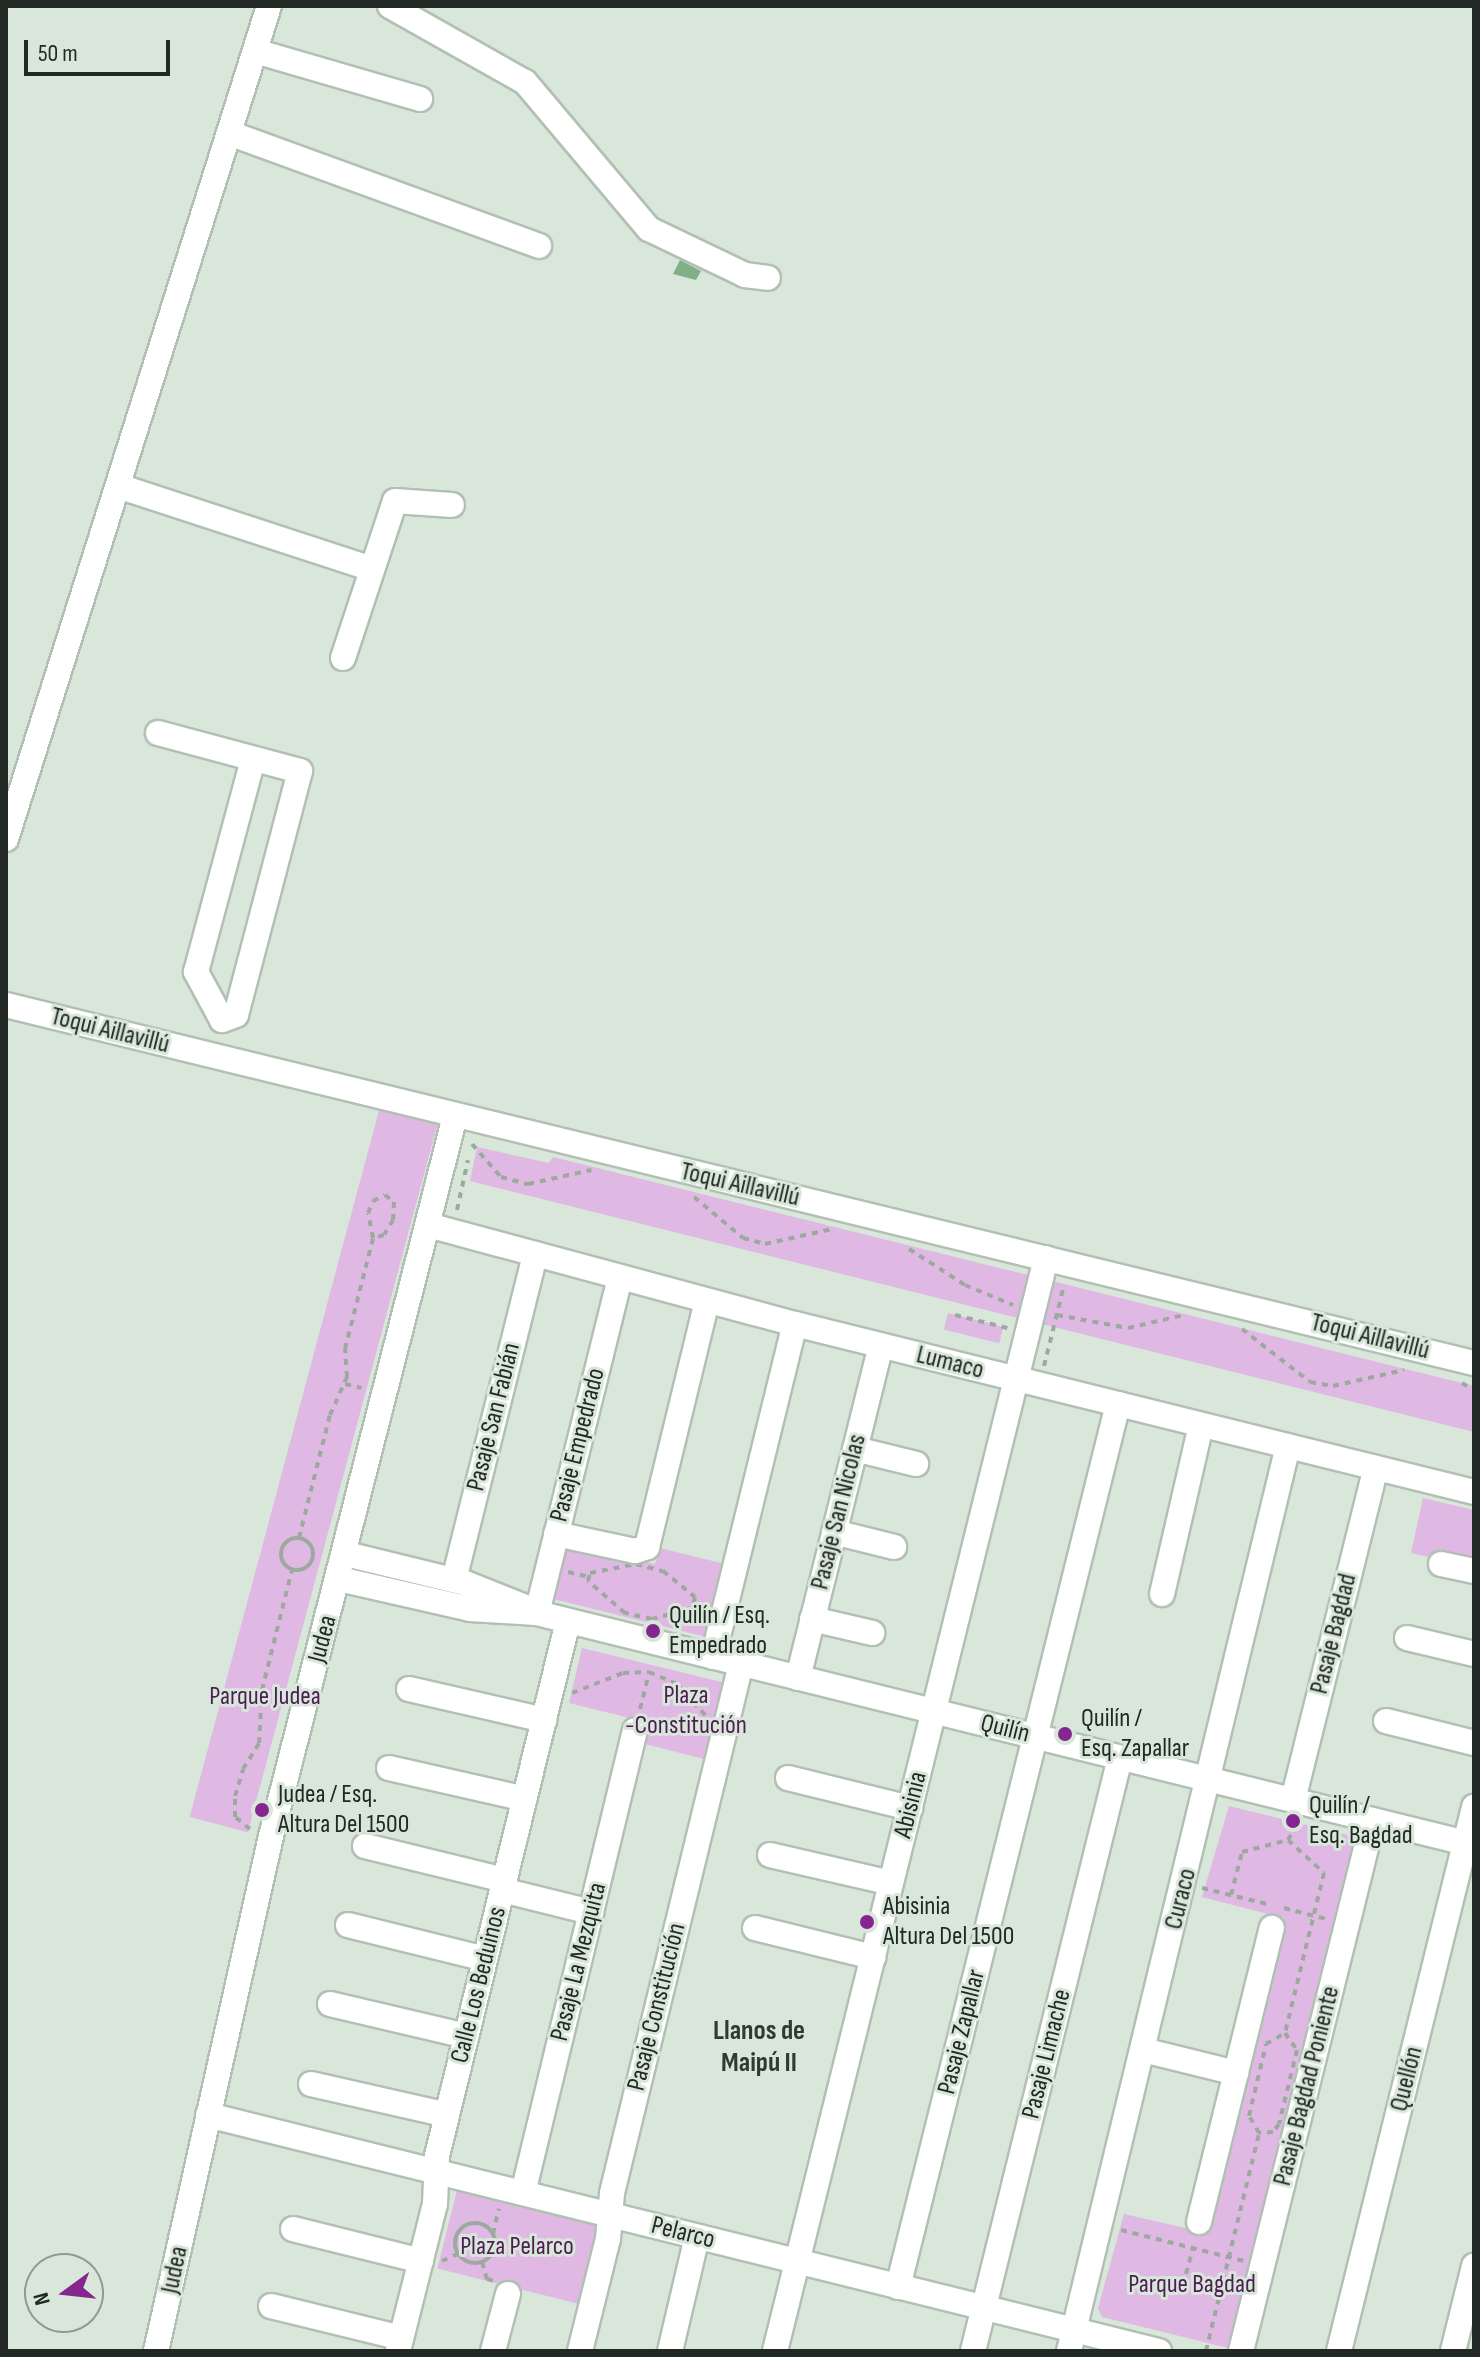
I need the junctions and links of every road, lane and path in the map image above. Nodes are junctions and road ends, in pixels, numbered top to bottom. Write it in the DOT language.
graph roads {
  1 [pos="269,6"];
  2 [pos="390,6"];
  3 [pos="255,51"];
  4 [pos="420,99"];
  5 [pos="229,133"];
  6 [pos="539,246"];
  7 [pos="768,278"];
  8 [pos="118,486"];
  9 [pos="452,505"];
  10 [pos="372,569"];
  11 [pos="343,658"];
  12 [pos="158,733"];
  13 [pos="253,759"];
  14 [pos="6,839"];
  15 [pos="6,1005"];
  16 [pos="455,1116"];
  17 [pos="474,1136"];
  18 [pos="472,1144"];
  19 [pos="604,1167"];
  20 [pos="681,1189"];
  21 [pos="393,1220"];
  22 [pos="416,1224"];
  23 [pos="837,1228"];
  24 [pos="452,1231"];
  25 [pos="373,1238"];
  26 [pos="899,1243"];
  27 [pos="535,1254"];
  28 [pos="1058,1261"];
  29 [pos="620,1277"];
  30 [pos="707,1301"];
  31 [pos="1015,1305"];
  32 [pos="955,1315"];
  33 [pos="1057,1315"];
  34 [pos="1197,1316"];
  35 [pos="1230,1323"];
  36 [pos="795,1324"];
  37 [pos="1009,1329"];
  38 [pos="881,1346"];
  39 [pos="1418,1369"];
  40 [pos="1467,1372"];
  41 [pos="1028,1382"];
  42 [pos="345,1384"];
  43 [pos="362,1388"];
  44 [pos="1474,1390"];
  45 [pos="1118,1404"];
  46 [pos="1201,1425"];
  47 [pos="1288,1446"];
  48 [pos="855,1449"];
  49 [pos="916,1464"];
  50 [pos="1376,1468"];
  51 [pos="1474,1492"];
  52 [pos="834,1532"];
  53 [pos="556,1534"];
  54 [pos="299,1538"];
  55 [pos="894,1547"];
  56 [pos="346,1554"];
  57 [pos="312,1558"];
  58 [pos="319,1559"];
  59 [pos="1441,1564"];
  60 [pos="292,1570"];
  61 [pos="1474,1571"];
  62 [pos="339,1579"];
  63 [pos="454,1580"];
  64 [pos="1162,1594"];
  65 [pos="537,1613"];
  66 [pos="625,1613"];
  67 [pos="812,1619"];
  68 [pos="568,1621"];
  69 [pos="872,1633"];
  70 [pos="1407,1638"];
  71 [pos="1474,1654"];
  72 [pos="713,1657"];
  73 [pos="741,1664"];
  74 [pos="649,1672"];
  75 [pos="798,1678"];
  76 [pos="409,1689"];
  77 [pos="934,1712"];
  78 [pos="545,1715"];
  79 [pos="1386,1721"];
  80 [pos="635,1730"];
  81 [pos="261,1733"];
  82 [pos="274,1737"];
  83 [pos="1036,1737"];
  84 [pos="1474,1743"];
  85 [pos="720,1751"];
  86 [pos="1120,1758"];
  87 [pos="389,1768"];
  88 [pos="788,1778"];
  89 [pos="1210,1780"];
  90 [pos="525,1799"];
  91 [pos="1474,1807"];
  92 [pos="910,1808"];
  93 [pos="1296,1808"];
  94 [pos="1373,1820"];
  95 [pos="250,1829"];
  96 [pos="1288,1840"];
  97 [pos="1470,1844"];
  98 [pos="365,1846"];
  99 [pos="770,1855"];
  100 [pos="891,1883"];
  101 [pos="1184,1884"];
  102 [pos="503,1885"];
  103 [pos="1231,1895"];
  104 [pos="591,1912"];
  105 [pos="1314,1916"];
  106 [pos="1347,1923"];
  107 [pos="348,1925"];
  108 [pos="755,1928"];
  109 [pos="1272,1928"];
  110 [pos="873,1957"];
  111 [pos="485,1959"];
  112 [pos="330,2004"];
  113 [pos="466,2036"];
  114 [pos="1143,2050"];
  115 [pos="1236,2073"];
  116 [pos="311,2084"];
  117 [pos="208,2115"];
  118 [pos="447,2115"];
  119 [pos="436,2172"];
  120 [pos="523,2193"];
  121 [pos="610,2215"];
  122 [pos="1199,2222"];
  123 [pos="1101,2225"];
  124 [pos="293,2229"];
  125 [pos="460,2230"];
  126 [pos="697,2237"];
  127 [pos="1193,2248"];
  128 [pos="1229,2258"];
  129 [pos="421,2261"];
  130 [pos="797,2262"];
  131 [pos="1262,2266"];
  132 [pos="1474,2266"];
  133 [pos="1186,2274"];
  134 [pos="898,2287"];
  135 [pos="508,2294"];
  136 [pos="1470,2301"];
  137 [pos="271,2306"];
  138 [pos="984,2308"];
  139 [pos="1071,2341"];
  140 [pos="400,2344"];
  141 [pos="156,2351"];
  142 [pos="493,2351"];
  143 [pos="580,2351"];
  144 [pos="670,2351"];
  145 [pos="775,2351"];
  146 [pos="973,2351"];
  147 [pos="1159,2351"];
  148 [pos="1206,2351"];
  149 [pos="1241,2351"];
  150 [pos="1339,2351"];
  151 [pos="1453,2351"];
  1 -- 3 [label="street"];
  2 -- 7 [label="street"];
  3 -- 4 [label="street"];
  3 -- 5 [label="street"];
  5 -- 6 [label="street"];
  5 -- 8 [label="street"];
  8 -- 10 [label="street"];
  8 -- 14 [label="street"];
  9 -- 10 [label="street"];
  10 -- 11 [label="street"];
  12 -- 13 [label="street"];
  13 -- 13 [label="street"];
  15 -- 16 [label="street, Toqui Aillavillú"];
  16 -- 22 [label="street, Judea"];
  16 -- 28 [label="street, Toqui Aillavillú"];
  17 -- 18 [label="path"];
  18 -- 19 [label="path"];
  18 -- 24 [label="path"];
  20 -- 23 [label="path"];
  21 -- 22 [label="path"];
  21 -- 25 [label="path"];
  21 -- 25 [label="path"];
  22 -- 24 [label="street, Lumaco"];
  22 -- 56 [label="street, Judea"];
  24 -- 27 [label="street, Lumaco"];
  25 -- 42 [label="path"];
  26 -- 31 [label="path"];
  27 -- 29 [label="street, Lumaco"];
  27 -- 63 [label="street, Pasaje San Fabián"];
  28 -- 33 [label="path"];
  28 -- 40 [label="street, Toqui Aillavillú"];
  28 -- 41 [label="street, Abisinia"];
  29 -- 30 [label="street, Lumaco"];
  29 -- 53 [label="street, Pasaje Empedrado"];
  30 -- 36 [label="street, Lumaco"];
  30 -- 53 [label="street"];
  32 -- 37 [label="path"];
  33 -- 34 [label="path"];
  33 -- 41 [label="path"];
  35 -- 39 [label="path"];
  36 -- 38 [label="street, Lumaco"];
  36 -- 72 [label="street"];
  38 -- 41 [label="street, Lumaco"];
  38 -- 48 [label="street, Pasaje San Nicolas"];
  40 -- 44 [label="path"];
  41 -- 45 [label="street, Lumaco"];
  41 -- 77 [label="street, Abisinia"];
  42 -- 43 [label="path"];
  42 -- 54 [label="path"];
  45 -- 46 [label="street, Lumaco"];
  45 -- 83 [label="street, Pasaje Zapallar"];
  46 -- 47 [label="street, Lumaco"];
  46 -- 64 [label="street"];
  47 -- 50 [label="street, Lumaco"];
  47 -- 89 [label="street, Curaco"];
  48 -- 49 [label="street"];
  48 -- 52 [label="street, Pasaje San Nicolas"];
  50 -- 51 [label="street, Lumaco"];
  50 -- 93 [label="street, Pasaje Bagdad"];
  52 -- 55 [label="street"];
  52 -- 67 [label="street, Pasaje San Nicolas"];
  53 -- 65 [label="street, Pasaje Empedrado"];
  54 -- 57 [label="path"];
  54 -- 60 [label="path"];
  56 -- 62 [label="street, Judea"];
  56 -- 63 [label="street, Quilín"];
  57 -- 58 [label="path"];
  57 -- 60 [label="path"];
  59 -- 61 [label="street"];
  60 -- 81 [label="path"];
  62 -- 65 [label="street, Quilín"];
  62 -- 117 [label="street, Judea"];
  63 -- 65 [label="street, Quilín"];
  65 -- 68 [label="street, Quilín"];
  66 -- 66 [label="path"];
  67 -- 69 [label="street"];
  67 -- 75 [label="street, Pasaje San Nicolas"];
  68 -- 72 [label="street, Quilín"];
  68 -- 78 [label="street, Calle Los Beduinos"];
  70 -- 71 [label="street"];
  72 -- 73 [label="street, Quilín"];
  73 -- 75 [label="street, Quilín"];
  73 -- 85 [label="street, Pasaje Constitución"];
  74 -- 78 [label="path"];
  74 -- 80 [label="path"];
  74 -- 85 [label="path"];
  75 -- 77 [label="street, Quilín"];
  76 -- 78 [label="street"];
  77 -- 83 [label="street, Quilín"];
  77 -- 92 [label="street, Abisinia"];
  78 -- 90 [label="street, Calle Los Beduinos"];
  79 -- 84 [label="street"];
  80 -- 104 [label="street, Pasaje La Mezquita"];
  81 -- 82 [label="path"];
  81 -- 95 [label="path"];
  83 -- 86 [label="street, Quilín"];
  83 -- 134 [label="street, Pasaje Zapallar"];
  85 -- 121 [label="street, Pasaje Constitución"];
  86 -- 89 [label="street, Quilín"];
  86 -- 138 [label="street, Pasaje Limache"];
  87 -- 90 [label="street"];
  88 -- 92 [label="street"];
  89 -- 93 [label="street, Quilín"];
  89 -- 101 [label="street, Curaco"];
  90 -- 102 [label="street, Calle Los Beduinos"];
  91 -- 97 [label="street, Quellón"];
  92 -- 100 [label="street, Abisinia"];
  93 -- 94 [label="street, Quilín"];
  93 -- 96 [label="path"];
  94 -- 97 [label="street, Quilín"];
  94 -- 106 [label="street, Pasaje Bagdad Poniente"];
  96 -- 103 [label="path"];
  96 -- 105 [label="path"];
  97 -- 150 [label="street, Quellón"];
  98 -- 102 [label="street"];
  99 -- 100 [label="street"];
  100 -- 110 [label="street, Abisinia"];
  101 -- 103 [label="path"];
  101 -- 114 [label="street, Curaco"];
  102 -- 104 [label="street"];
  102 -- 111 [label="street, Calle Los Beduinos"];
  103 -- 105 [label="path"];
  104 -- 120 [label="street, Pasaje La Mezquita"];
  105 -- 106 [label="path"];
  105 -- 128 [label="path"];
  106 -- 131 [label="street, Pasaje Bagdad Poniente"];
  107 -- 111 [label="street"];
  108 -- 110 [label="street"];
  109 -- 115 [label="street"];
  110 -- 130 [label="street, Abisinia"];
  111 -- 113 [label="street, Calle Los Beduinos"];
  112 -- 113 [label="street"];
  113 -- 118 [label="street, Calle Los Beduinos"];
  114 -- 115 [label="street"];
  114 -- 123 [label="street, Curaco"];
  115 -- 122 [label="street"];
  116 -- 118 [label="street"];
  117 -- 119 [label="street, Pelarco"];
  117 -- 141 [label="street, Judea"];
  118 -- 119 [label="street, Calle Los Beduinos"];
  119 -- 120 [label="street, Pelarco"];
  119 -- 129 [label="street, Calle Los Beduinos"];
  120 -- 121 [label="street, Pelarco"];
  121 -- 126 [label="street, Pelarco"];
  121 -- 143 [label="street, Pasaje Constitución"];
  122 -- 127 [label="path"];
  123 -- 127 [label="path"];
  123 -- 139 [label="street, Curaco"];
  124 -- 129 [label="street"];
  125 -- 125 [label="path"];
  126 -- 130 [label="street, Pelarco"];
  126 -- 144 [label="street"];
  127 -- 128 [label="path"];
  127 -- 133 [label="path"];
  128 -- 131 [label="path"];
  128 -- 148 [label="path"];
  129 -- 140 [label="street, Calle Los Beduinos"];
  130 -- 134 [label="street, Pelarco"];
  130 -- 145 [label="street, Abisinia"];
  131 -- 149 [label="street, Pasaje Bagdad Poniente"];
  132 -- 136 [label="street"];
  134 -- 138 [label="street, Pelarco"];
  135 -- 142 [label="street"];
  136 -- 151 [label="street"];
  137 -- 140 [label="street"];
  138 -- 139 [label="street, Pelarco"];
  138 -- 146 [label="street, Pasaje Limache"];
  139 -- 147 [label="street, Pelarco"];
}
